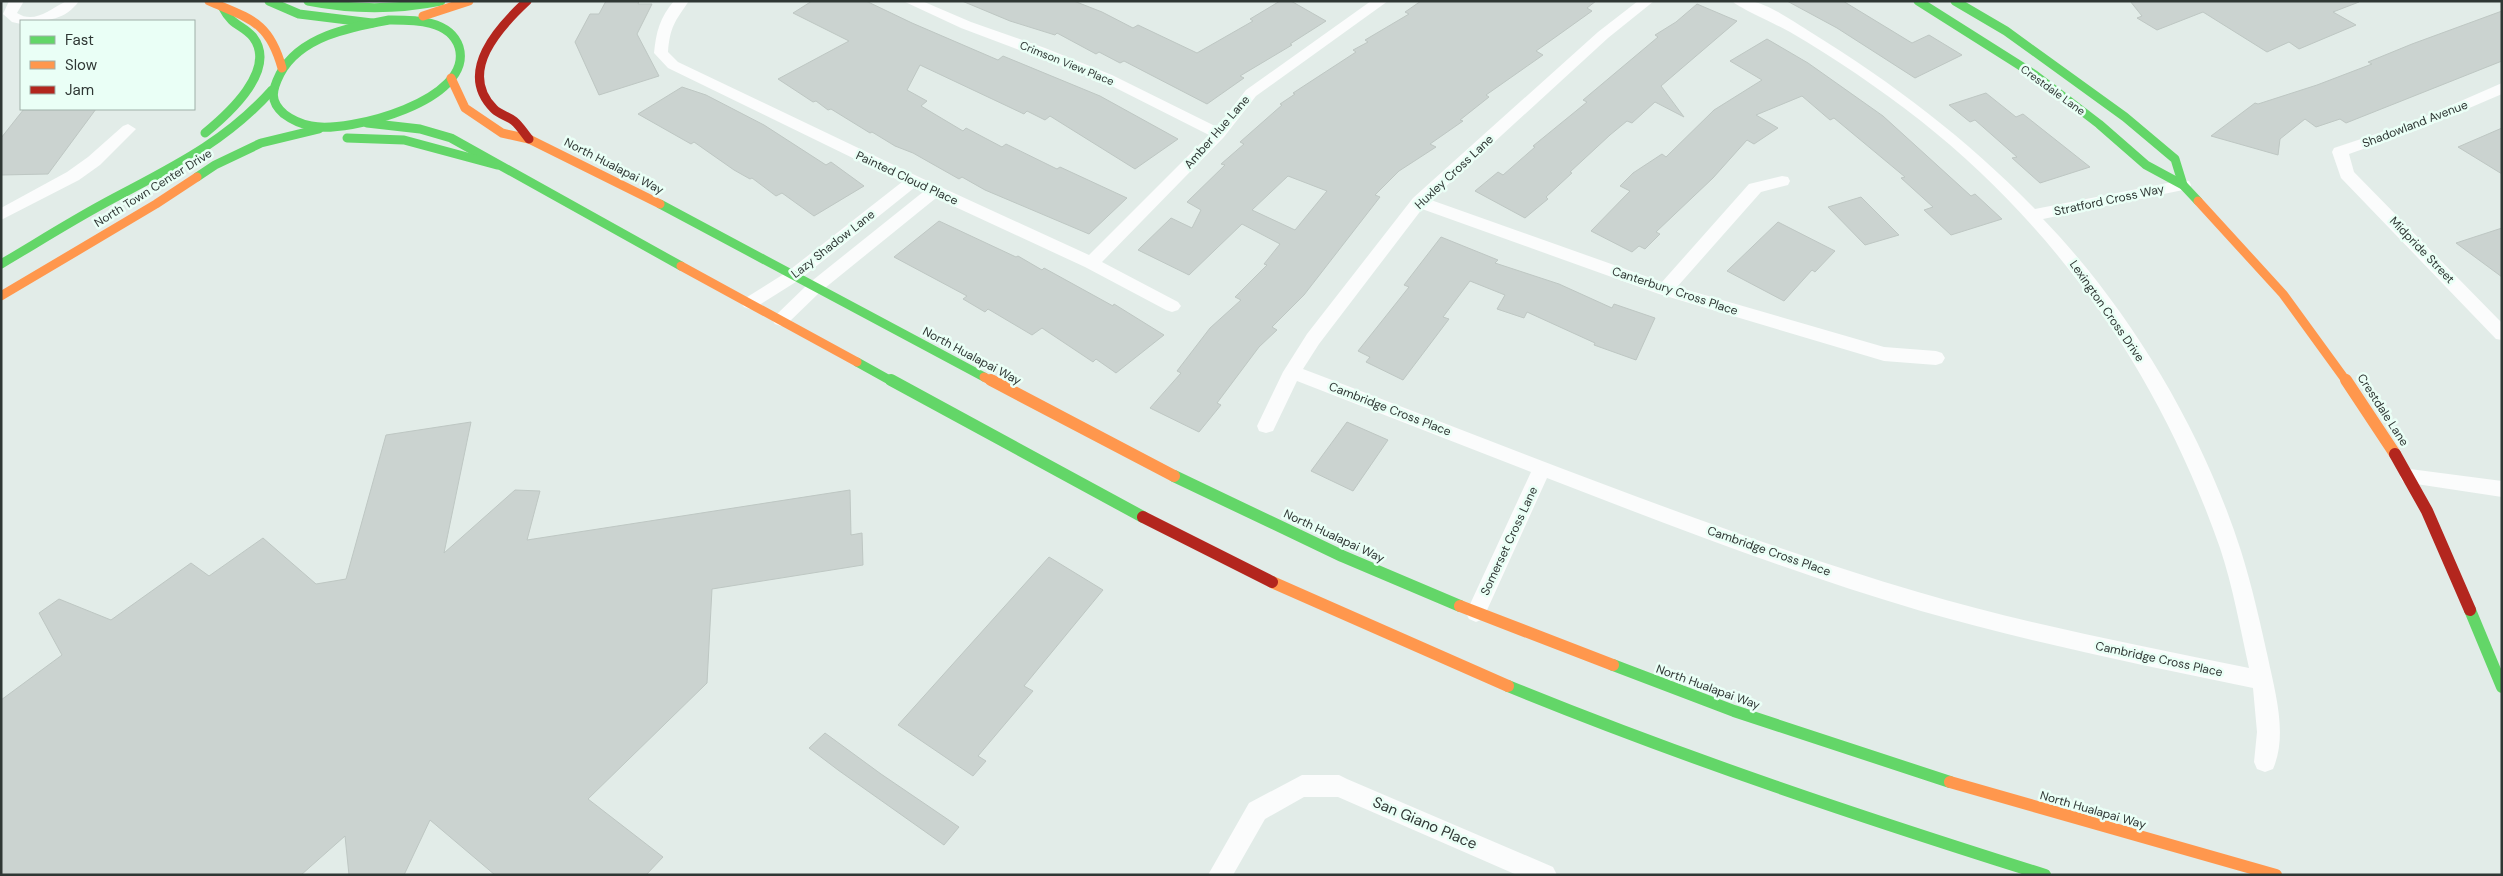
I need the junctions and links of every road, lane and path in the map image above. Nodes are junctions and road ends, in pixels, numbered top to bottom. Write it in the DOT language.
graph roads {
  1 [pos="17,1"];
  2 [pos="72,1"];
  3 [pos="209,1"];
  4 [pos="270,1"];
  5 [pos="308,1"];
  6 [pos="441,1"];
  7 [pos="469,1"];
  8 [pos="527,1"];
  9 [pos="682,1"];
  10 [pos="910,1"];
  11 [pos="1381,1"];
  12 [pos="1647,1"];
  13 [pos="1739,1"];
  14 [pos="1918,1"];
  15 [pos="1955,1"];
  16 [pos="223,8"];
  17 [pos="14,18"];
  18 [pos="404,20"];
  19 [pos="372,23"];
  20 [pos="1,29"];
  21 [pos="471,36"];
  22 [pos="461,49"];
  23 [pos="282,68"];
  24 [pos="451,78"];
  25 [pos="2502,88"];
  26 [pos="272,90"];
  27 [pos="367,123"];
  28 [pos="328,127"];
  29 [pos="128,129"];
  30 [pos="1219,134"];
  31 [pos="337,139"];
  32 [pos="529,139"];
  33 [pos="322,141"];
  34 [pos="497,164"];
  35 [pos="2345,165"];
  36 [pos="913,181"];
  37 [pos="1782,181"];
  38 [pos="2183,185"];
  39 [pos="130,190"];
  40 [pos="934,191"];
  41 [pos="1420,202"];
  42 [pos="156,204"];
  43 [pos="1,215"];
  44 [pos="2034,215"];
  45 [pos="1091,263"];
  46 [pos="1,264"];
  47 [pos="793,276"];
  48 [pos="814,288"];
  49 [pos="1665,290"];
  50 [pos="1,296"];
  51 [pos="750,303"];
  52 [pos="1172,306"];
  53 [pos="781,320"];
  54 [pos="2498,324"];
  55 [pos="1936,358"];
  56 [pos="1292,372"];
  57 [pos="1266,426"];
  58 [pos="1542,469"];
  59 [pos="2410,477"];
  60 [pos="2502,489"];
  61 [pos="1476,613"];
  62 [pos="2261,680"];
  63 [pos="2502,687"];
  64 [pos="2265,762"];
  65 [pos="1220,875"];
  66 [pos="1545,875"];
  67 [pos="2045,875"];
  68 [pos="2276,875"];
  1 -- 17 [label="street"];
  2 -- 17 [label="street"];
  3 -- 16 [label="main road"];
  4 -- 19 [label="main road"];
  5 -- 6 [label="main road"];
  7 -- 18 [label="main road"];
  8 -- 32 [label="main road"];
  9 -- 36 [label="street, Painted Cloud Place"];
  10 -- 30 [label="street, Crimson View Place"];
  11 -- 30 [label="street, Amber Hue Lane"];
  12 -- 41 [label="street, Huxley Cross Lane"];
  13 -- 44 [label="street, Lexington Cross Drive"];
  14 -- 38 [label="main road, Crestdale Lane"];
  15 -- 38 [label="main road, Crestdale Lane"];
  16 -- 23 [label="main road"];
  16 -- 39 [label="main road"];
  17 -- 20 [label="street"];
  18 -- 19 [label="main road"];
  18 -- 22 [label="main road"];
  19 -- 23 [label="main road"];
  21 -- 22 [label="main road"];
  22 -- 24 [label="main road"];
  23 -- 26 [label="main road, North Town Center Drive"];
  24 -- 27 [label="main road"];
  24 -- 32 [label="main road, North Hualapai Way"];
  25 -- 35 [label="street, Shadowland Avenue"];
  26 -- 28 [label="main road"];
  26 -- 39 [label="main road, North Town Center Drive"];
  27 -- 28 [label="main road"];
  27 -- 34 [label="main road"];
  28 -- 42 [label="main road, North Town Center Drive"];
  29 -- 43 [label="street"];
  30 -- 45 [label="street, Amber Hue Lane"];
  31 -- 34 [label="main road"];
  32 -- 47 [label="main road, North Hualapai Way"];
  33 -- 42 [label="main road"];
  34 -- 51 [label="main road"];
  35 -- 54 [label="street, Midpride Street"];
  36 -- 40 [label="street, Painted Cloud Place"];
  36 -- 47 [label="street, Lazy Shadow Lane"];
  37 -- 49 [label="street"];
  38 -- 44 [label="street, Stratford Cross Way"];
  38 -- 59 [label="main road, Crestdale Lane"];
  39 -- 46 [label="main road, North Town Center Drive"];
  40 -- 45 [label="street, Painted Cloud Place"];
  40 -- 48 [label="street, Lazy Shadow Lane"];
  41 -- 49 [label="street, Canterbury Cross Place"];
  41 -- 56 [label="street, Huxley Cross Lane"];
  42 -- 50 [label="main road, North Town Center Drive"];
  44 -- 62 [label="street, Lexington Cross Drive"];
  45 -- 52 [label="street, Painted Cloud Place"];
  47 -- 48 [label="main road, North Hualapai Way"];
  47 -- 51 [label="street, Lazy Shadow Lane"];
  48 -- 53 [label="street, Lazy Shadow Lane"];
  48 -- 61 [label="main road, North Hualapai Way"];
  49 -- 55 [label="street, Canterbury Cross Place"];
  51 -- 53 [label="main road"];
  53 -- 67 [label="main road"];
  56 -- 57 [label="street, Huxley Cross Lane"];
  56 -- 58 [label="street, Cambridge Cross Place"];
  58 -- 61 [label="street, Somerset Cross Lane"];
  58 -- 62 [label="street, Cambridge Cross Place"];
  59 -- 60 [label="street"];
  59 -- 63 [label="main road, Crestdale Lane"];
  61 -- 68 [label="main road, North Hualapai Way"];
  62 -- 64 [label="street, Lexington Cross Drive"];
  65 -- 66 [label="street, San Giano Place"];
}
